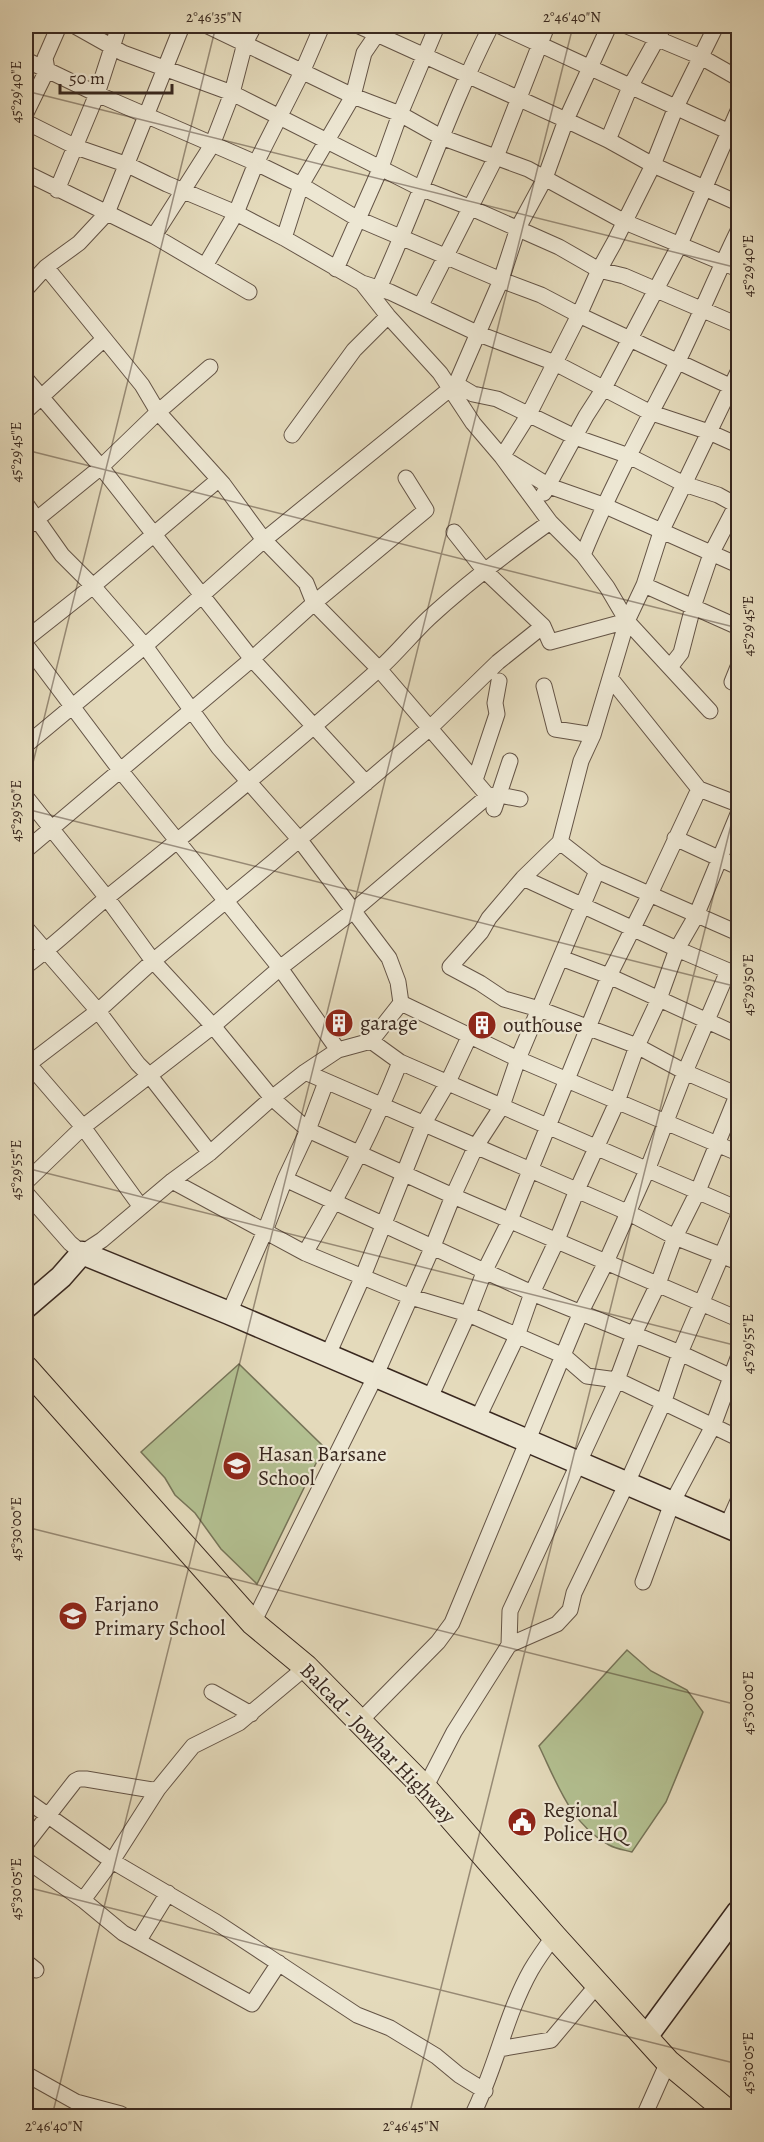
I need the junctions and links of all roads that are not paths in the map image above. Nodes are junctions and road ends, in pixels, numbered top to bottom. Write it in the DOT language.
graph roads {
  1 [pos="59,26"];
  2 [pos="75,26"];
  3 [pos="120,26"];
  4 [pos="182,26"];
  5 [pos="208,26"];
  6 [pos="254,26"];
  7 [pos="322,26"];
  8 [pos="359,26"];
  9 [pos="437,26"];
  10 [pos="491,26"];
  11 [pos="500,26"];
  12 [pos="547,26"];
  13 [pos="609,26"];
  14 [pos="627,26"];
  15 [pos="716,26"];
  16 [pos="375,29"];
  17 [pos="661,32"];
  18 [pos="245,43"];
  19 [pos="539,45"];
  20 [pos="112,47"];
  21 [pos="424,55"];
  22 [pos="701,57"];
  23 [pos="26,60"];
  24 [pos="166,68"];
  25 [pos="590,68"];
  26 [pos="47,70"];
  27 [pos="303,70"];
  28 [pos="466,74"];
  29 [pos="738,78"];
  30 [pos="630,87"];
  31 [pos="232,93"];
  32 [pos="97,94"];
  33 [pos="353,96"];
  34 [pos="520,99"];
  35 [pos="676,107"];
  36 [pos="738,111"];
  37 [pos="26,113"];
  38 [pos="400,114"];
  39 [pos="146,115"];
  40 [pos="279,116"];
  41 [pos="566,120"];
  42 [pos="26,122"];
  43 [pos="734,134"];
  44 [pos="441,137"];
  45 [pos="608,140"];
  46 [pos="325,141"];
  47 [pos="212,145"];
  48 [pos="76,147"];
  49 [pos="496,157"];
  50 [pos="256,163"];
  51 [pos="128,165"];
  52 [pos="653,165"];
  53 [pos="381,167"];
  54 [pos="26,174"];
  55 [pos="545,178"];
  56 [pos="301,186"];
  57 [pos="420,188"];
  58 [pos="705,189"];
  59 [pos="57,190"];
  60 [pos="183,190"];
  61 [pos="738,203"];
  62 [pos="469,207"];
  63 [pos="107,213"];
  64 [pos="236,213"];
  65 [pos="358,219"];
  66 [pos="625,222"];
  67 [pos="518,228"];
  68 [pos="738,231"];
  69 [pos="154,236"];
  70 [pos="403,236"];
  71 [pos="284,238"];
  72 [pos="680,244"];
  73 [pos="445,256"];
  74 [pos="723,262"];
  75 [pos="205,266"];
  76 [pos="46,267"];
  77 [pos="336,269"];
  78 [pos="738,269"];
  79 [pos="598,270"];
  80 [pos="501,280"];
  81 [pos="362,283"];
  82 [pos="379,288"];
  83 [pos="26,289"];
  84 [pos="655,290"];
  85 [pos="249,292"];
  86 [pos="421,305"];
  87 [pos="702,309"];
  88 [pos="579,315"];
  89 [pos="388,316"];
  90 [pos="738,325"];
  91 [pos="479,334"];
  92 [pos="630,338"];
  93 [pos="104,339"];
  94 [pos="678,361"];
  95 [pos="555,363"];
  96 [pos="210,367"];
  97 [pos="738,372"];
  98 [pos="26,379"];
  99 [pos="454,386"];
  100 [pos="604,388"];
  101 [pos="735,389"];
  102 [pos="40,397"];
  103 [pos="26,411"];
  104 [pos="158,412"];
  105 [pos="649,412"];
  106 [pos="529,414"];
  107 [pos="709,432"];
  108 [pos="292,435"];
  109 [pos="575,437"];
  110 [pos="738,444"];
  111 [pos="629,456"];
  112 [pos="502,457"];
  113 [pos="101,467"];
  114 [pos="406,478"];
  115 [pos="218,480"];
  116 [pos="684,484"];
  117 [pos="549,486"];
  118 [pos="537,503"];
  119 [pos="26,504"];
  120 [pos="603,505"];
  121 [pos="738,505"];
  122 [pos="550,522"];
  123 [pos="31,523"];
  124 [pos="454,532"];
  125 [pos="661,532"];
  126 [pos="155,535"];
  127 [pos="264,540"];
  128 [pos="711,554"];
  129 [pos="583,555"];
  130 [pos="738,565"];
  131 [pos="484,570"];
  132 [pos="644,585"];
  133 [pos="93,586"];
  134 [pos="201,596"];
  135 [pos="314,603"];
  136 [pos="693,607"];
  137 [pos="627,621"];
  138 [pos="543,626"];
  139 [pos="738,627"];
  140 [pos="26,639"];
  141 [pos="26,645"];
  142 [pos="145,646"];
  143 [pos="252,659"];
  144 [pos="670,667"];
  145 [pos="738,668"];
  146 [pos="379,669"];
  147 [pos="611,679"];
  148 [pos="500,681"];
  149 [pos="738,685"];
  150 [pos="544,686"];
  151 [pos="72,706"];
  152 [pos="191,710"];
  153 [pos="710,711"];
  154 [pos="313,726"];
  155 [pos="430,728"];
  156 [pos="593,735"];
  157 [pos="26,745"];
  158 [pos="510,761"];
  159 [pos="120,770"];
  160 [pos="475,780"];
  161 [pos="248,782"];
  162 [pos="366,783"];
  163 [pos="699,789"];
  164 [pos="26,797"];
  165 [pos="520,799"];
  166 [pos="494,800"];
  167 [pos="738,804"];
  168 [pos="738,814"];
  169 [pos="50,829"];
  170 [pos="675,838"];
  171 [pos="299,839"];
  172 [pos="177,842"];
  173 [pos="560,842"];
  174 [pos="26,850"];
  175 [pos="719,859"];
  176 [pos="738,867"];
  177 [pos="597,871"];
  178 [pos="523,878"];
  179 [pos="650,894"];
  180 [pos="106,898"];
  181 [pos="226,902"];
  182 [pos="583,905"];
  183 [pos="353,911"];
  184 [pos="696,916"];
  185 [pos="632,927"];
  186 [pos="26,928"];
  187 [pos="738,933"];
  188 [pos="677,949"];
  189 [pos="46,951"];
  190 [pos="561,958"];
  191 [pos="153,961"];
  192 [pos="26,966"];
  193 [pos="280,968"];
  194 [pos="733,973"];
  195 [pos="609,976"];
  196 [pos="659,999"];
  197 [pos="401,1003"];
  198 [pos="539,1009"];
  199 [pos="98,1011"];
  200 [pos="708,1021"];
  201 [pos="213,1026"];
  202 [pos="588,1029"];
  203 [pos="470,1035"];
  204 [pos="738,1035"];
  205 [pos="370,1041"];
  206 [pos="637,1046"];
  207 [pos="338,1050"];
  208 [pos="518,1059"];
  209 [pos="400,1062"];
  210 [pos="26,1064"];
  211 [pos="305,1072"];
  212 [pos="685,1072"];
  213 [pos="150,1076"];
  214 [pos="567,1080"];
  215 [pos="326,1082"];
  216 [pos="448,1082"];
  217 [pos="738,1094"];
  218 [pos="272,1098"];
  219 [pos="617,1102"];
  220 [pos="383,1105"];
  221 [pos="502,1106"];
  222 [pos="665,1122"];
  223 [pos="424,1123"];
  224 [pos="548,1126"];
  225 [pos="83,1127"];
  226 [pos="309,1130"];
  227 [pos="717,1144"];
  228 [pos="476,1146"];
  229 [pos="596,1147"];
  230 [pos="210,1153"];
  231 [pos="738,1153"];
  232 [pos="358,1154"];
  233 [pos="648,1168"];
  234 [pos="529,1170"];
  235 [pos="403,1173"];
  236 [pos="285,1179"];
  237 [pos="172,1181"];
  238 [pos="26,1182"];
  239 [pos="577,1190"];
  240 [pos="698,1191"];
  241 [pos="26,1193"];
  242 [pos="453,1196"];
  243 [pos="335,1201"];
  244 [pos="141,1207"];
  245 [pos="738,1209"];
  246 [pos="627,1212"];
  247 [pos="738,1217"];
  248 [pos="510,1220"];
  249 [pos="384,1225"];
  250 [pos="265,1231"];
  251 [pos="675,1237"];
  252 [pos="557,1240"];
  253 [pos="433,1246"];
  254 [pos="82,1253"];
  255 [pos="305,1253"];
  256 [pos="722,1256"];
  257 [pos="606,1262"];
  258 [pos="738,1262"];
  259 [pos="485,1270"];
  260 [pos="363,1276"];
  261 [pos="658,1284"];
  262 [pos="532,1293"];
  263 [pos="411,1297"];
  264 [pos="701,1303"];
  265 [pos="26,1307"];
  266 [pos="581,1312"];
  267 [pos="229,1313"];
  268 [pos="468,1314"];
  269 [pos="738,1319"];
  270 [pos="634,1334"];
  271 [pos="518,1336"];
  272 [pos="680,1353"];
  273 [pos="564,1356"];
  274 [pos="327,1357"];
  275 [pos="738,1358"];
  276 [pos="26,1368"];
  277 [pos="375,1377"];
  278 [pos="734,1378"];
  279 [pos="617,1380"];
  280 [pos="429,1400"];
  281 [pos="664,1401"];
  282 [pos="477,1420"];
  283 [pos="713,1426"];
  284 [pos="738,1438"];
  285 [pos="529,1442"];
  286 [pos="578,1463"];
  287 [pos="627,1484"];
  288 [pos="738,1501"];
  289 [pos="672,1503"];
  290 [pos="733,1528"];
  291 [pos="643,1582"];
  292 [pos="253,1623"];
  293 [pos="509,1645"];
  294 [pos="306,1668"];
  295 [pos="212,1692"];
  296 [pos="251,1714"];
  297 [pos="360,1721"];
  298 [pos="425,1788"];
  299 [pos="158,1789"];
  300 [pos="26,1800"];
  301 [pos="50,1816"];
  302 [pos="26,1844"];
  303 [pos="26,1860"];
  304 [pos="112,1861"];
  305 [pos="168,1893"];
  306 [pos="82,1900"];
  307 [pos="738,1912"];
  308 [pos="554,1936"];
  309 [pos="139,1940"];
  310 [pos="279,1963"];
  311 [pos="598,1984"];
  312 [pos="646,2037"];
  313 [pos="499,2049"];
  314 [pos="668,2062"];
  315 [pos="26,2074"];
  316 [pos="485,2091"];
  317 [pos="121,2114"];
  318 [pos="472,2116"];
  319 [pos="644,2116"];
  320 [pos="733,2116"];
  1 -- 26 [label="street"];
  2 -- 20 [label="street"];
  3 -- 20 [label="street"];
  4 -- 24 [label="street"];
  5 -- 18 [label="street"];
  6 -- 18 [label="street"];
  7 -- 27 [label="street"];
  8 -- 16 [label="street"];
  9 -- 21 [label="street"];
  10 -- 28 [label="street"];
  11 -- 19 [label="street"];
  12 -- 19 [label="street"];
  13 -- 25 [label="street"];
  14 -- 17 [label="street"];
  15 -- 22 [label="street"];
  16 -- 21 [label="street"];
  16 -- 33 [label="street"];
  17 -- 22 [label="street"];
  17 -- 30 [label="street"];
  18 -- 27 [label="street"];
  18 -- 31 [label="street"];
  19 -- 25 [label="street"];
  19 -- 34 [label="street"];
  20 -- 24 [label="street"];
  20 -- 32 [label="street"];
  21 -- 28 [label="street"];
  21 -- 38 [label="street"];
  22 -- 29 [label="street"];
  22 -- 35 [label="street"];
  23 -- 26 [label="street"];
  24 -- 31 [label="street"];
  24 -- 39 [label="street"];
  25 -- 30 [label="street"];
  25 -- 41 [label="street"];
  26 -- 32 [label="street"];
  26 -- 37 [label="street"];
  27 -- 33 [label="street"];
  27 -- 40 [label="street"];
  28 -- 34 [label="street"];
  28 -- 44 [label="street"];
  30 -- 35 [label="street"];
  30 -- 45 [label="street"];
  31 -- 40 [label="street"];
  31 -- 47 [label="street"];
  32 -- 39 [label="street"];
  32 -- 48 [label="street"];
  33 -- 38 [label="street"];
  33 -- 46 [label="street"];
  34 -- 41 [label="street"];
  34 -- 49 [label="street"];
  35 -- 43 [label="street"];
  35 -- 52 [label="street"];
  36 -- 43 [label="street"];
  38 -- 44 [label="street"];
  38 -- 53 [label="street"];
  39 -- 47 [label="street"];
  39 -- 51 [label="street"];
  40 -- 46 [label="street"];
  40 -- 50 [label="street"];
  41 -- 45 [label="street"];
  41 -- 55 [label="street"];
  42 -- 48 [label="street"];
  43 -- 58 [label="street"];
  44 -- 49 [label="street"];
  44 -- 57 [label="street"];
  45 -- 52 [label="street"];
  46 -- 53 [label="street"];
  46 -- 56 [label="street"];
  47 -- 50 [label="street"];
  47 -- 60 [label="street"];
  48 -- 51 [label="street"];
  48 -- 59 [label="street"];
  49 -- 55 [label="street"];
  49 -- 62 [label="street"];
  50 -- 56 [label="street"];
  50 -- 64 [label="street"];
  51 -- 60 [label="street"];
  51 -- 63 [label="street"];
  52 -- 58 [label="street"];
  52 -- 66 [label="street"];
  53 -- 57 [label="street"];
  53 -- 65 [label="street"];
  54 -- 59 [label="street"];
  55 -- 66 [label="street"];
  55 -- 67 [label="street"];
  56 -- 65 [label="street"];
  56 -- 71 [label="street"];
  57 -- 62 [label="street"];
  57 -- 70 [label="street"];
  58 -- 61 [label="street"];
  58 -- 72 [label="street"];
  59 -- 63 [label="street"];
  60 -- 64 [label="street"];
  60 -- 69 [label="street"];
  62 -- 67 [label="street"];
  62 -- 73 [label="street"];
  63 -- 69 [label="street"];
  63 -- 76 [label="street"];
  64 -- 71 [label="street"];
  64 -- 75 [label="street"];
  65 -- 70 [label="street"];
  65 -- 77 [label="street"];
  66 -- 72 [label="street"];
  66 -- 79 [label="street"];
  67 -- 79 [label="street"];
  67 -- 80 [label="street"];
  68 -- 74 [label="street"];
  69 -- 75 [label="street"];
  70 -- 73 [label="street"];
  70 -- 82 [label="street"];
  71 -- 77 [label="street"];
  72 -- 74 [label="street"];
  72 -- 84 [label="street"];
  73 -- 80 [label="street"];
  73 -- 86 [label="street"];
  74 -- 78 [label="street"];
  74 -- 87 [label="street"];
  75 -- 85 [label="street"];
  76 -- 83 [label="street"];
  76 -- 93 [label="street"];
  77 -- 81 [label="street"];
  79 -- 84 [label="street"];
  79 -- 88 [label="street"];
  80 -- 88 [label="street"];
  80 -- 91 [label="street"];
  81 -- 82 [label="street"];
  81 -- 89 [label="street"];
  82 -- 86 [label="street"];
  84 -- 87 [label="street"];
  84 -- 92 [label="street"];
  86 -- 91 [label="street"];
  87 -- 90 [label="street"];
  87 -- 94 [label="street"];
  88 -- 92 [label="street"];
  88 -- 95 [label="street"];
  89 -- 99 [label="street"];
  89 -- 108 [label="street"];
  91 -- 95 [label="street"];
  91 -- 99 [label="street"];
  92 -- 94 [label="street"];
  92 -- 100 [label="street"];
  93 -- 102 [label="street"];
  93 -- 104 [label="street"];
  94 -- 101 [label="street"];
  94 -- 105 [label="street"];
  95 -- 100 [label="street"];
  95 -- 106 [label="street"];
  96 -- 104 [label="street"];
  97 -- 101 [label="street"];
  98 -- 102 [label="street"];
  99 -- 106 [label="street"];
  99 -- 112 [label="street"];
  99 -- 127 [label="street"];
  100 -- 105 [label="street"];
  100 -- 109 [label="street"];
  101 -- 107 [label="street"];
  102 -- 103 [label="street"];
  102 -- 113 [label="street"];
  104 -- 113 [label="street"];
  104 -- 115 [label="street"];
  105 -- 107 [label="street"];
  105 -- 111 [label="street"];
  106 -- 109 [label="street"];
  106 -- 112 [label="street"];
  107 -- 110 [label="street"];
  107 -- 116 [label="street"];
  109 -- 111 [label="street"];
  109 -- 117 [label="street"];
  111 -- 116 [label="street"];
  111 -- 120 [label="street"];
  112 -- 117 [label="street"];
  112 -- 118 [label="street"];
  113 -- 123 [label="street"];
  113 -- 126 [label="street"];
  114 -- 135 [label="street"];
  115 -- 126 [label="street"];
  115 -- 127 [label="street"];
  116 -- 121 [label="street"];
  116 -- 125 [label="street"];
  117 -- 118 [label="street"];
  117 -- 120 [label="street"];
  118 -- 122 [label="street"];
  119 -- 123 [label="street"];
  120 -- 125 [label="street"];
  120 -- 129 [label="street"];
  121 -- 128 [label="street"];
  122 -- 129 [label="street"];
  122 -- 131 [label="street"];
  123 -- 133 [label="street"];
  124 -- 131 [label="street"];
  125 -- 128 [label="street"];
  125 -- 132 [label="street"];
  126 -- 133 [label="street"];
  126 -- 134 [label="street"];
  127 -- 134 [label="street"];
  127 -- 135 [label="street"];
  128 -- 130 [label="street"];
  128 -- 136 [label="street"];
  129 -- 137 [label="street"];
  131 -- 138 [label="street"];
  131 -- 146 [label="street"];
  132 -- 136 [label="street"];
  132 -- 137 [label="street"];
  133 -- 140 [label="street"];
  133 -- 142 [label="street"];
  134 -- 142 [label="street"];
  134 -- 143 [label="street"];
  135 -- 143 [label="street"];
  135 -- 146 [label="street"];
  136 -- 139 [label="street"];
  136 -- 144 [label="street"];
  137 -- 138 [label="street"];
  137 -- 144 [label="street"];
  137 -- 147 [label="street"];
  138 -- 155 [label="street"];
  141 -- 151 [label="street"];
  142 -- 151 [label="street"];
  142 -- 152 [label="street"];
  143 -- 152 [label="street"];
  143 -- 154 [label="street"];
  144 -- 153 [label="street"];
  145 -- 149 [label="street"];
  146 -- 154 [label="street"];
  146 -- 155 [label="street"];
  147 -- 156 [label="street"];
  147 -- 163 [label="street"];
  148 -- 160 [label="street"];
  150 -- 156 [label="street"];
  151 -- 157 [label="street"];
  151 -- 159 [label="street"];
  152 -- 159 [label="street"];
  152 -- 161 [label="street"];
  154 -- 161 [label="street"];
  154 -- 162 [label="street"];
  155 -- 160 [label="street"];
  155 -- 162 [label="street"];
  156 -- 173 [label="street"];
  158 -- 166 [label="street"];
  159 -- 169 [label="street"];
  159 -- 172 [label="street"];
  160 -- 166 [label="street"];
  161 -- 171 [label="street"];
  161 -- 172 [label="street"];
  162 -- 171 [label="street"];
  163 -- 167 [label="street"];
  163 -- 170 [label="street"];
  164 -- 169 [label="street"];
  165 -- 166 [label="street"];
  166 -- 183 [label="street"];
  168 -- 175 [label="street"];
  169 -- 174 [label="street"];
  169 -- 180 [label="street"];
  170 -- 175 [label="street"];
  170 -- 179 [label="street"];
  171 -- 181 [label="street"];
  171 -- 183 [label="street"];
  172 -- 180 [label="street"];
  172 -- 181 [label="street"];
  173 -- 177 [label="street"];
  173 -- 178 [label="street"];
  175 -- 176 [label="street"];
  175 -- 184 [label="street"];
  177 -- 179 [label="street"];
  177 -- 182 [label="street"];
  178 -- 182 [label="street"];
  178 -- 198 [label="street"];
  179 -- 184 [label="street"];
  179 -- 185 [label="street"];
  180 -- 189 [label="street"];
  180 -- 191 [label="street"];
  181 -- 191 [label="street"];
  181 -- 193 [label="street"];
  182 -- 185 [label="street"];
  182 -- 190 [label="street"];
  183 -- 193 [label="street"];
  183 -- 197 [label="street"];
  184 -- 187 [label="street"];
  184 -- 188 [label="street"];
  185 -- 188 [label="street"];
  185 -- 195 [label="street"];
  186 -- 189 [label="street"];
  188 -- 194 [label="street"];
  188 -- 196 [label="street"];
  189 -- 192 [label="street"];
  189 -- 199 [label="street"];
  190 -- 195 [label="street"];
  190 -- 198 [label="street"];
  191 -- 199 [label="street"];
  191 -- 201 [label="street"];
  193 -- 201 [label="street"];
  193 -- 207 [label="street"];
  194 -- 200 [label="street"];
  195 -- 196 [label="street"];
  195 -- 202 [label="street"];
  196 -- 200 [label="street"];
  196 -- 206 [label="street"];
  197 -- 203 [label="street"];
  197 -- 205 [label="street"];
  198 -- 202 [label="street"];
  198 -- 208 [label="street"];
  199 -- 210 [label="street"];
  199 -- 213 [label="street"];
  200 -- 204 [label="street"];
  200 -- 212 [label="street"];
  201 -- 213 [label="street"];
  201 -- 218 [label="street"];
  202 -- 206 [label="street"];
  202 -- 214 [label="street"];
  203 -- 208 [label="street"];
  203 -- 216 [label="street"];
  205 -- 207 [label="street"];
  205 -- 209 [label="street"];
  206 -- 212 [label="street"];
  206 -- 219 [label="street"];
  207 -- 211 [label="street"];
  208 -- 214 [label="street"];
  208 -- 221 [label="street"];
  209 -- 216 [label="street"];
  209 -- 220 [label="street"];
  210 -- 225 [label="street"];
  211 -- 215 [label="street"];
  211 -- 218 [label="street"];
  212 -- 217 [label="street"];
  212 -- 222 [label="street"];
  213 -- 225 [label="street"];
  213 -- 230 [label="street"];
  214 -- 219 [label="street"];
  214 -- 224 [label="street"];
  215 -- 220 [label="street"];
  215 -- 226 [label="street"];
  216 -- 221 [label="street"];
  216 -- 223 [label="street"];
  217 -- 227 [label="street"];
  218 -- 226 [label="street"];
  218 -- 230 [label="street"];
  219 -- 222 [label="street"];
  219 -- 229 [label="street"];
  220 -- 223 [label="street"];
  220 -- 232 [label="street"];
  221 -- 224 [label="street"];
  221 -- 228 [label="street"];
  222 -- 227 [label="street"];
  222 -- 233 [label="street"];
  223 -- 228 [label="street"];
  223 -- 235 [label="street"];
  224 -- 229 [label="street"];
  224 -- 234 [label="street"];
  225 -- 238 [label="street"];
  225 -- 244 [label="street"];
  226 -- 232 [label="street"];
  226 -- 236 [label="street"];
  227 -- 231 [label="street"];
  227 -- 240 [label="street"];
  228 -- 234 [label="street"];
  228 -- 242 [label="street"];
  229 -- 233 [label="street"];
  229 -- 239 [label="street"];
  230 -- 237 [label="street"];
  232 -- 235 [label="street"];
  232 -- 243 [label="street"];
  233 -- 240 [label="street"];
  233 -- 246 [label="street"];
  234 -- 239 [label="street"];
  234 -- 248 [label="street"];
  235 -- 242 [label="street"];
  235 -- 249 [label="street"];
  236 -- 243 [label="street"];
  236 -- 250 [label="street"];
  237 -- 244 [label="street"];
  237 -- 250 [label="street"];
  239 -- 246 [label="street"];
  239 -- 252 [label="street"];
  240 -- 245 [label="street"];
  240 -- 251 [label="street"];
  241 -- 254 [label="street"];
  242 -- 248 [label="street"];
  242 -- 253 [label="street"];
  243 -- 249 [label="street"];
  243 -- 255 [label="street"];
  244 -- 254 [label="street"];
  246 -- 251 [label="street"];
  246 -- 257 [label="street"];
  247 -- 256 [label="street"];
  248 -- 252 [label="street"];
  248 -- 259 [label="street"];
  249 -- 253 [label="street"];
  249 -- 260 [label="street"];
  250 -- 255 [label="street"];
  250 -- 267 [label="street"];
  251 -- 256 [label="street"];
  251 -- 261 [label="street"];
  252 -- 257 [label="street"];
  252 -- 262 [label="street"];
  253 -- 259 [label="street"];
  253 -- 263 [label="street"];
  254 -- 265 [label="street"];
  254 -- 267 [label="street"];
  255 -- 260 [label="street"];
  256 -- 258 [label="street"];
  256 -- 264 [label="street"];
  257 -- 261 [label="street"];
  257 -- 266 [label="street"];
  259 -- 262 [label="street"];
  259 -- 268 [label="street"];
  260 -- 263 [label="street"];
  260 -- 274 [label="street"];
  261 -- 264 [label="street"];
  261 -- 270 [label="street"];
  262 -- 266 [label="street"];
  262 -- 271 [label="street"];
  263 -- 268 [label="street"];
  263 -- 277 [label="street"];
  264 -- 269 [label="street"];
  264 -- 272 [label="street"];
  266 -- 270 [label="street"];
  266 -- 273 [label="street"];
  267 -- 274 [label="street"];
  268 -- 271 [label="street"];
  268 -- 280 [label="street"];
  270 -- 272 [label="street"];
  270 -- 279 [label="street"];
  271 -- 273 [label="street"];
  271 -- 282 [label="street"];
  272 -- 278 [label="street"];
  272 -- 281 [label="street"];
  273 -- 279 [label="street"];
  273 -- 285 [label="street"];
  274 -- 277 [label="street"];
  275 -- 278 [label="street"];
  276 -- 292 [label="main road, Balcad - Jowhar Highway"];
  277 -- 280 [label="street"];
  277 -- 292 [label="street"];
  278 -- 283 [label="street"];
  279 -- 281 [label="street"];
  279 -- 286 [label="street"];
  280 -- 282 [label="street"];
  281 -- 283 [label="street"];
  281 -- 287 [label="street"];
  282 -- 285 [label="street"];
  283 -- 284 [label="street"];
  283 -- 289 [label="street"];
  285 -- 286 [label="street"];
  285 -- 297 [label="street"];
  286 -- 287 [label="street"];
  286 -- 293 [label="street"];
  287 -- 289 [label="street"];
  287 -- 293 [label="street"];
  288 -- 290 [label="street"];
  289 -- 290 [label="street"];
  289 -- 291 [label="street"];
  292 -- 294 [label="main road, Balcad - Jowhar Highway"];
  293 -- 298 [label="street"];
  294 -- 296 [label="street"];
  294 -- 297 [label="main road, Balcad - Jowhar Highway"];
  295 -- 296 [label="street"];
  296 -- 299 [label="street"];
  297 -- 298 [label="main road, Balcad - Jowhar Highway"];
  298 -- 308 [label="main road, Balcad - Jowhar Highway"];
  299 -- 301 [label="street"];
  299 -- 304 [label="street"];
  300 -- 301 [label="street"];
  301 -- 302 [label="street"];
  301 -- 304 [label="street"];
  303 -- 306 [label="street"];
  304 -- 305 [label="street"];
  304 -- 306 [label="street"];
  305 -- 309 [label="street"];
  305 -- 310 [label="street"];
  306 -- 309 [label="street"];
  307 -- 312 [label="street"];
  308 -- 311 [label="main road, Balcad - Jowhar Highway"];
  308 -- 313 [label="street"];
  309 -- 310 [label="street"];
  310 -- 316 [label="street"];
  311 -- 312 [label="main road, Balcad - Jowhar Highway"];
  311 -- 313 [label="street"];
  312 -- 314 [label="main road, Balcad - Jowhar Highway"];
  313 -- 316 [label="street"];
  314 -- 319 [label="street"];
  314 -- 320 [label="main road, Balcad - Jowhar Highway"];
  315 -- 317 [label="street"];
  316 -- 318 [label="street"];
}
